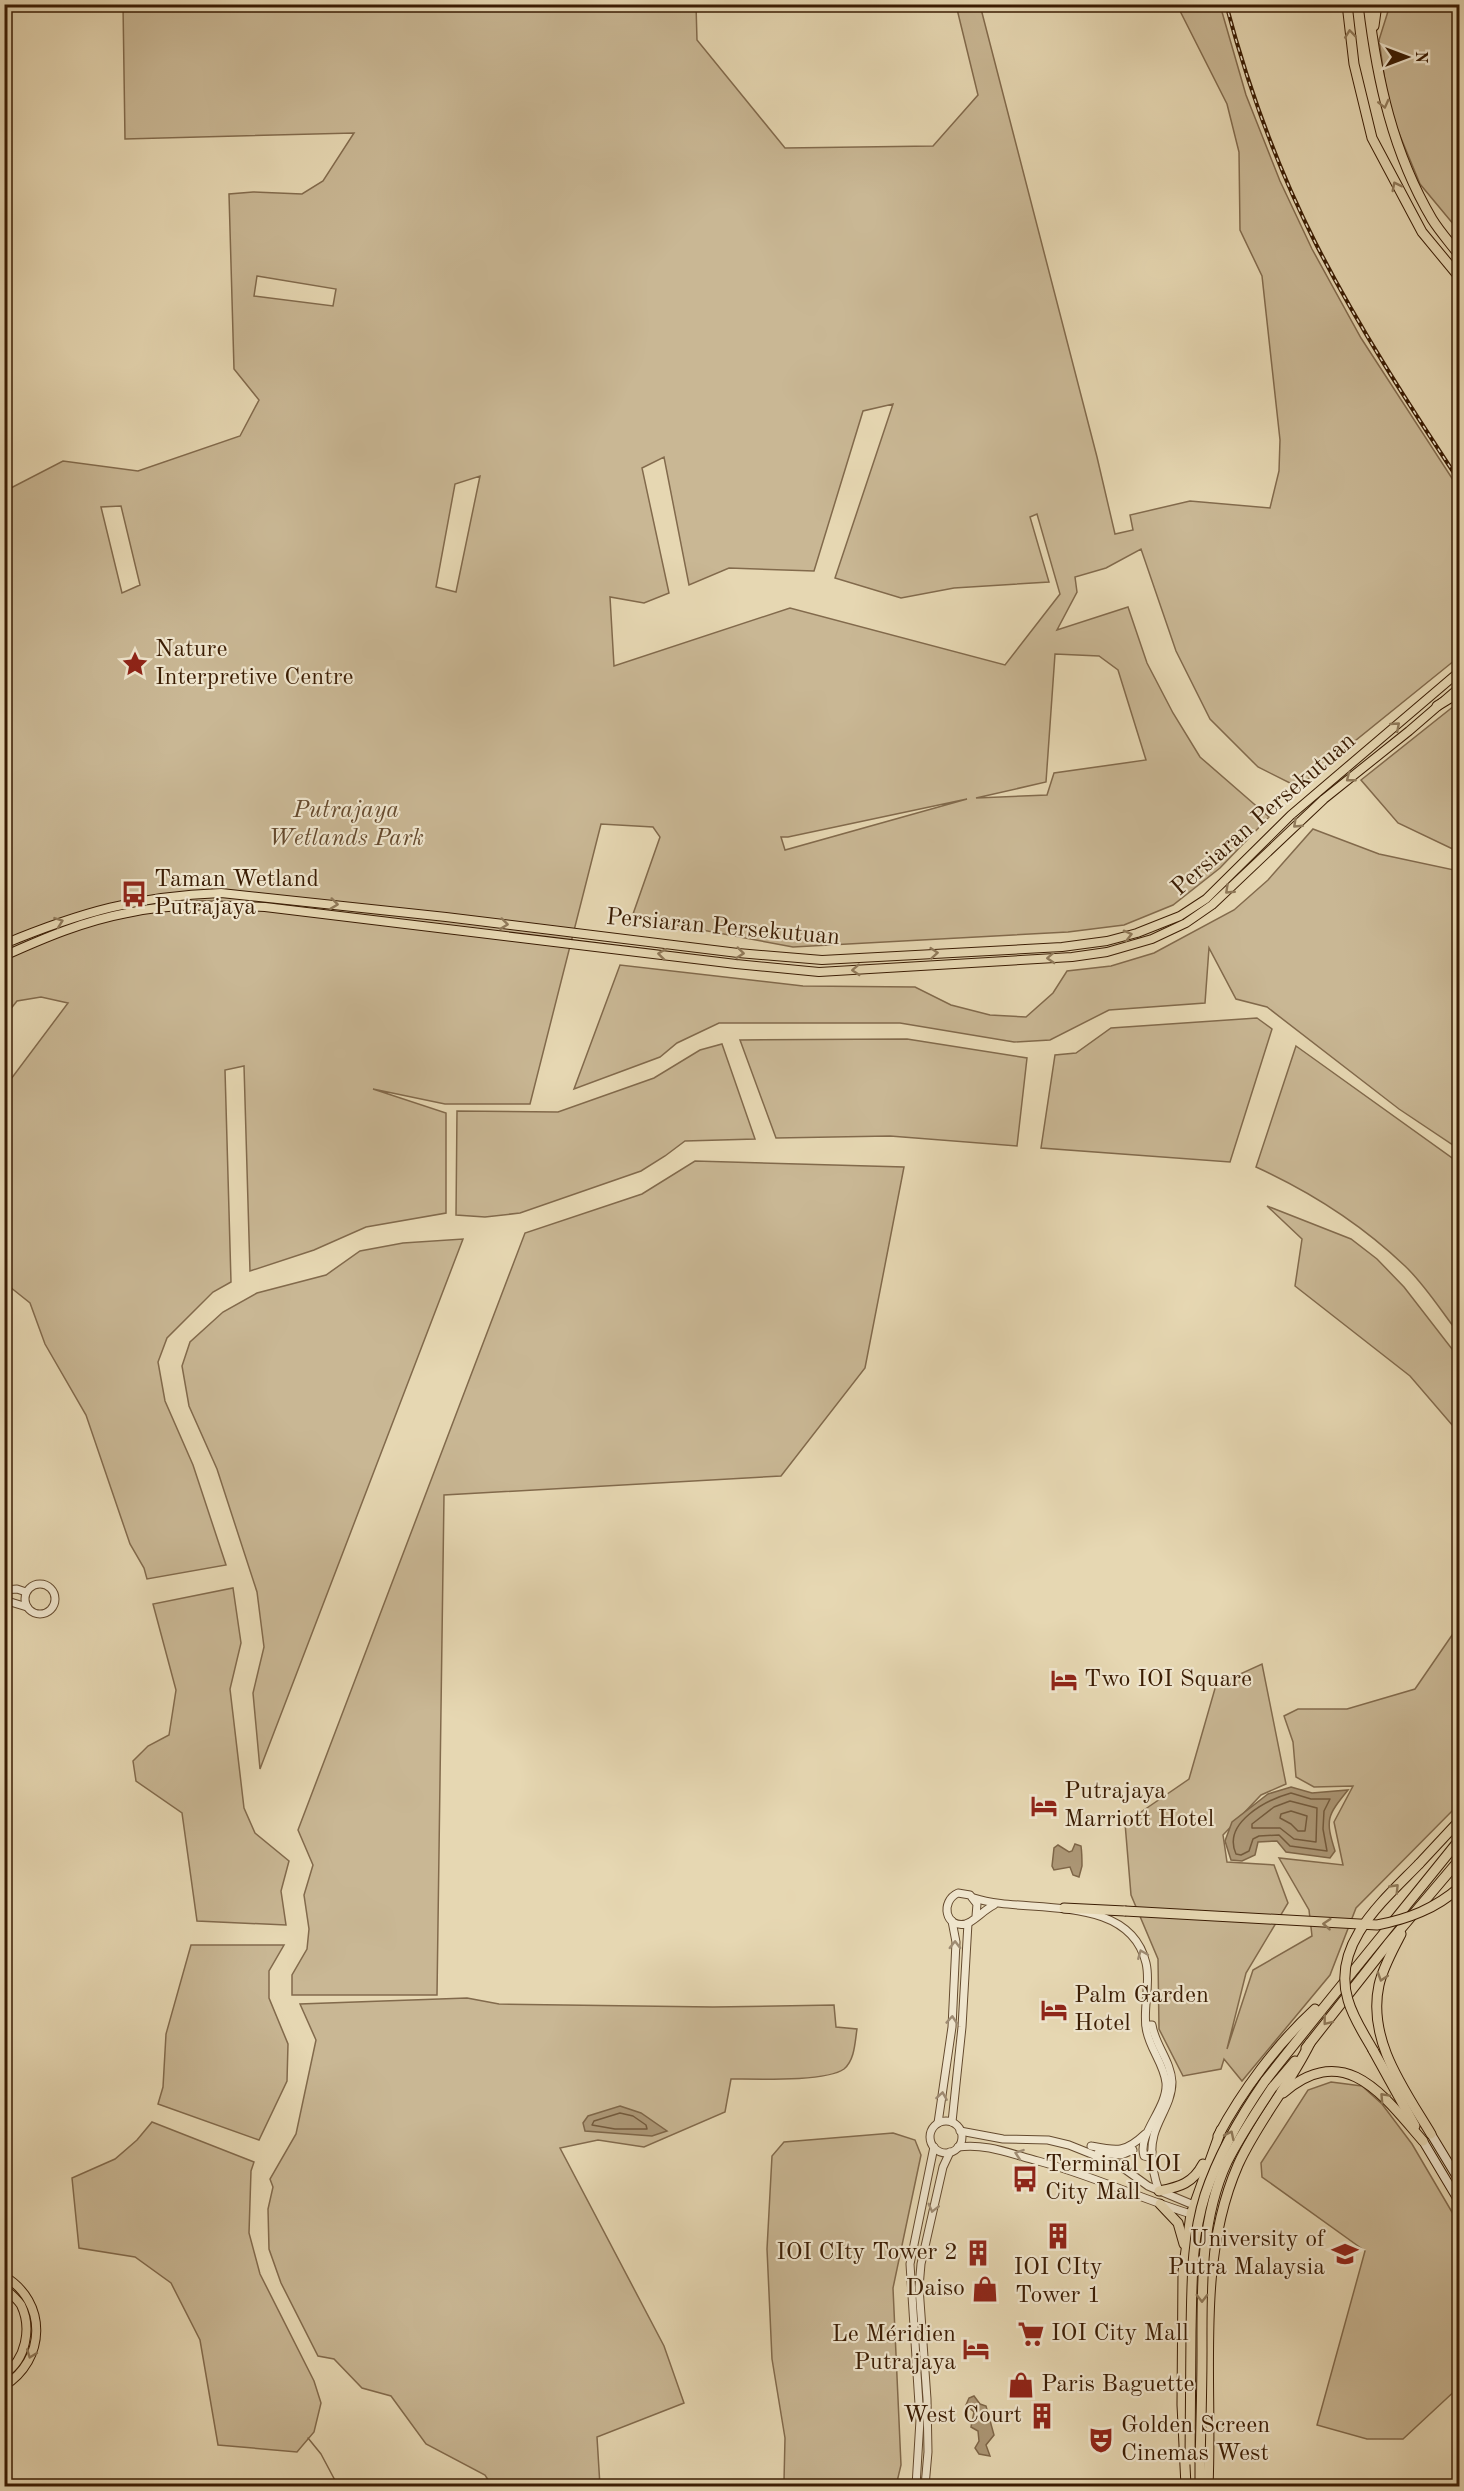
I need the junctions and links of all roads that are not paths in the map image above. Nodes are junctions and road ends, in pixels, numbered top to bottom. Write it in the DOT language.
graph roads {
  1 [pos="1347,4"];
  2 [pos="1368,4"];
  3 [pos="1377,4"];
  4 [pos="1373,47"];
  5 [pos="1460,256"];
  6 [pos="1458,277"];
  7 [pos="1460,671"];
  8 [pos="1460,687"];
  9 [pos="1460,692"];
  10 [pos="1437,706"];
  11 [pos="1322,795"];
  12 [pos="4,944"];
  13 [pos="4,956"];
  14 [pos="4,1590"];
  15 [pos="26,1592"];
  16 [pos="4,1600"];
  17 [pos="27,1607"];
  18 [pos="1460,1820"];
  19 [pos="1460,1839"];
  20 [pos="1460,1859"];
  21 [pos="1460,1887"];
  22 [pos="974,1898"];
  23 [pos="994,1905"];
  24 [pos="1064,1908"];
  25 [pos="976,1916"];
  26 [pos="952,1921"];
  27 [pos="968,1923"];
  28 [pos="1406,1923"];
  29 [pos="1332,1995"];
  30 [pos="1310,2043"];
  31 [pos="1269,2085"];
  32 [pos="1272,2103"];
  33 [pos="1165,2104"];
  34 [pos="952,2122"];
  35 [pos="938,2123"];
  36 [pos="1149,2130"];
  37 [pos="1221,2130"];
  38 [pos="960,2131"];
  39 [pos="1431,2134"];
  40 [pos="1145,2139"];
  41 [pos="1423,2141"];
  42 [pos="934,2147"];
  43 [pos="958,2147"];
  44 [pos="1090,2149"];
  45 [pos="950,2152"];
  46 [pos="1152,2152"];
  47 [pos="1460,2182"];
  48 [pos="1159,2191"];
  49 [pos="1460,2203"];
  50 [pos="1160,2204"];
  51 [pos="1192,2210"];
  52 [pos="1220,2219"];
  53 [pos="1185,2255"];
  54 [pos="4,2276"];
  55 [pos="4,2288"];
  56 [pos="4,2374"];
  57 [pos="4,2386"];
  58 [pos="916,2487"];
  59 [pos="925,2487"];
  60 [pos="1188,2487"];
  61 [pos="1200,2487"];
  62 [pos="1208,2487"];
  6 -- 1 [label="highway, one-way"];
  2 -- 4 [label="highway"];
  3 -- 4 [label="highway"];
  4 -- 5 [label="highway, one-way"];
  11 -- 7 [label="main road, Persiaran Persekutuan, one-way"];
  8 -- 10 [label="main road, Persiaran Persekutuan"];
  9 -- 10 [label="highway"];
  10 -- 11 [label="main road, Persiaran Persekutuan, one-way"];
  12 -- 11 [label="main road, Persiaran Persekutuan, one-way"];
  11 -- 13 [label="main road, Persiaran Persekutuan, one-way"];
  14 -- 15 [label="street"];
  15 -- 17 [label="street"];
  15 -- 17 [label="street"];
  16 -- 17 [label="street"];
  41 -- 18 [label="highway, one-way, bridge"];
  19 -- 29 [label="highway"];
  20 -- 28 [label="highway"];
  21 -- 24 [label="highway, one-way, bridge"];
  22 -- 23 [label="street"];
  22 -- 25 [label="street"];
  22 -- 26 [label="street"];
  23 -- 24 [label="street"];
  23 -- 25 [label="street"];
  33 -- 24 [label="street, one-way"];
  25 -- 27 [label="street"];
  26 -- 27 [label="street"];
  35 -- 26 [label="street, one-way"];
  27 -- 34 [label="street"];
  28 -- 30 [label="highway, one-way"];
  28 -- 39 [label="highway, one-way"];
  29 -- 31 [label="highway"];
  29 -- 37 [label="highway"];
  30 -- 31 [label="highway"];
  30 -- 32 [label="highway"];
  60 -- 31 [label="highway, one-way, bridge"];
  31 -- 61 [label="highway, one-way, bridge"];
  41 -- 32 [label="highway, one-way"];
  32 -- 52 [label="highway"];
  33 -- 36 [label="street"];
  33 -- 46 [label="street"];
  34 -- 35 [label="street"];
  34 -- 38 [label="street"];
  35 -- 42 [label="street"];
  36 -- 40 [label="street"];
  36 -- 44 [label="street"];
  37 -- 48 [label="highway"];
  37 -- 51 [label="highway"];
  38 -- 43 [label="street"];
  38 -- 44 [label="street"];
  39 -- 47 [label="main road"];
  40 -- 44 [label="street"];
  40 -- 46 [label="street"];
  41 -- 49 [label="main road"];
  42 -- 45 [label="street"];
  42 -- 58 [label="street"];
  43 -- 45 [label="street"];
  50 -- 43 [label="street, one-way"];
  44 -- 48 [label="street"];
  45 -- 59 [label="street, one-way"];
  46 -- 48 [label="street"];
  48 -- 51 [label="street"];
  50 -- 51 [label="street"];
  50 -- 53 [label="highway"];
  51 -- 52 [label="street"];
  51 -- 53 [label="highway"];
  52 -- 62 [label="highway"];
  53 -- 60 [label="highway"];
  54 -- 57 [label="main road, one-way"];
  55 -- 56 [label="main road"];
}
